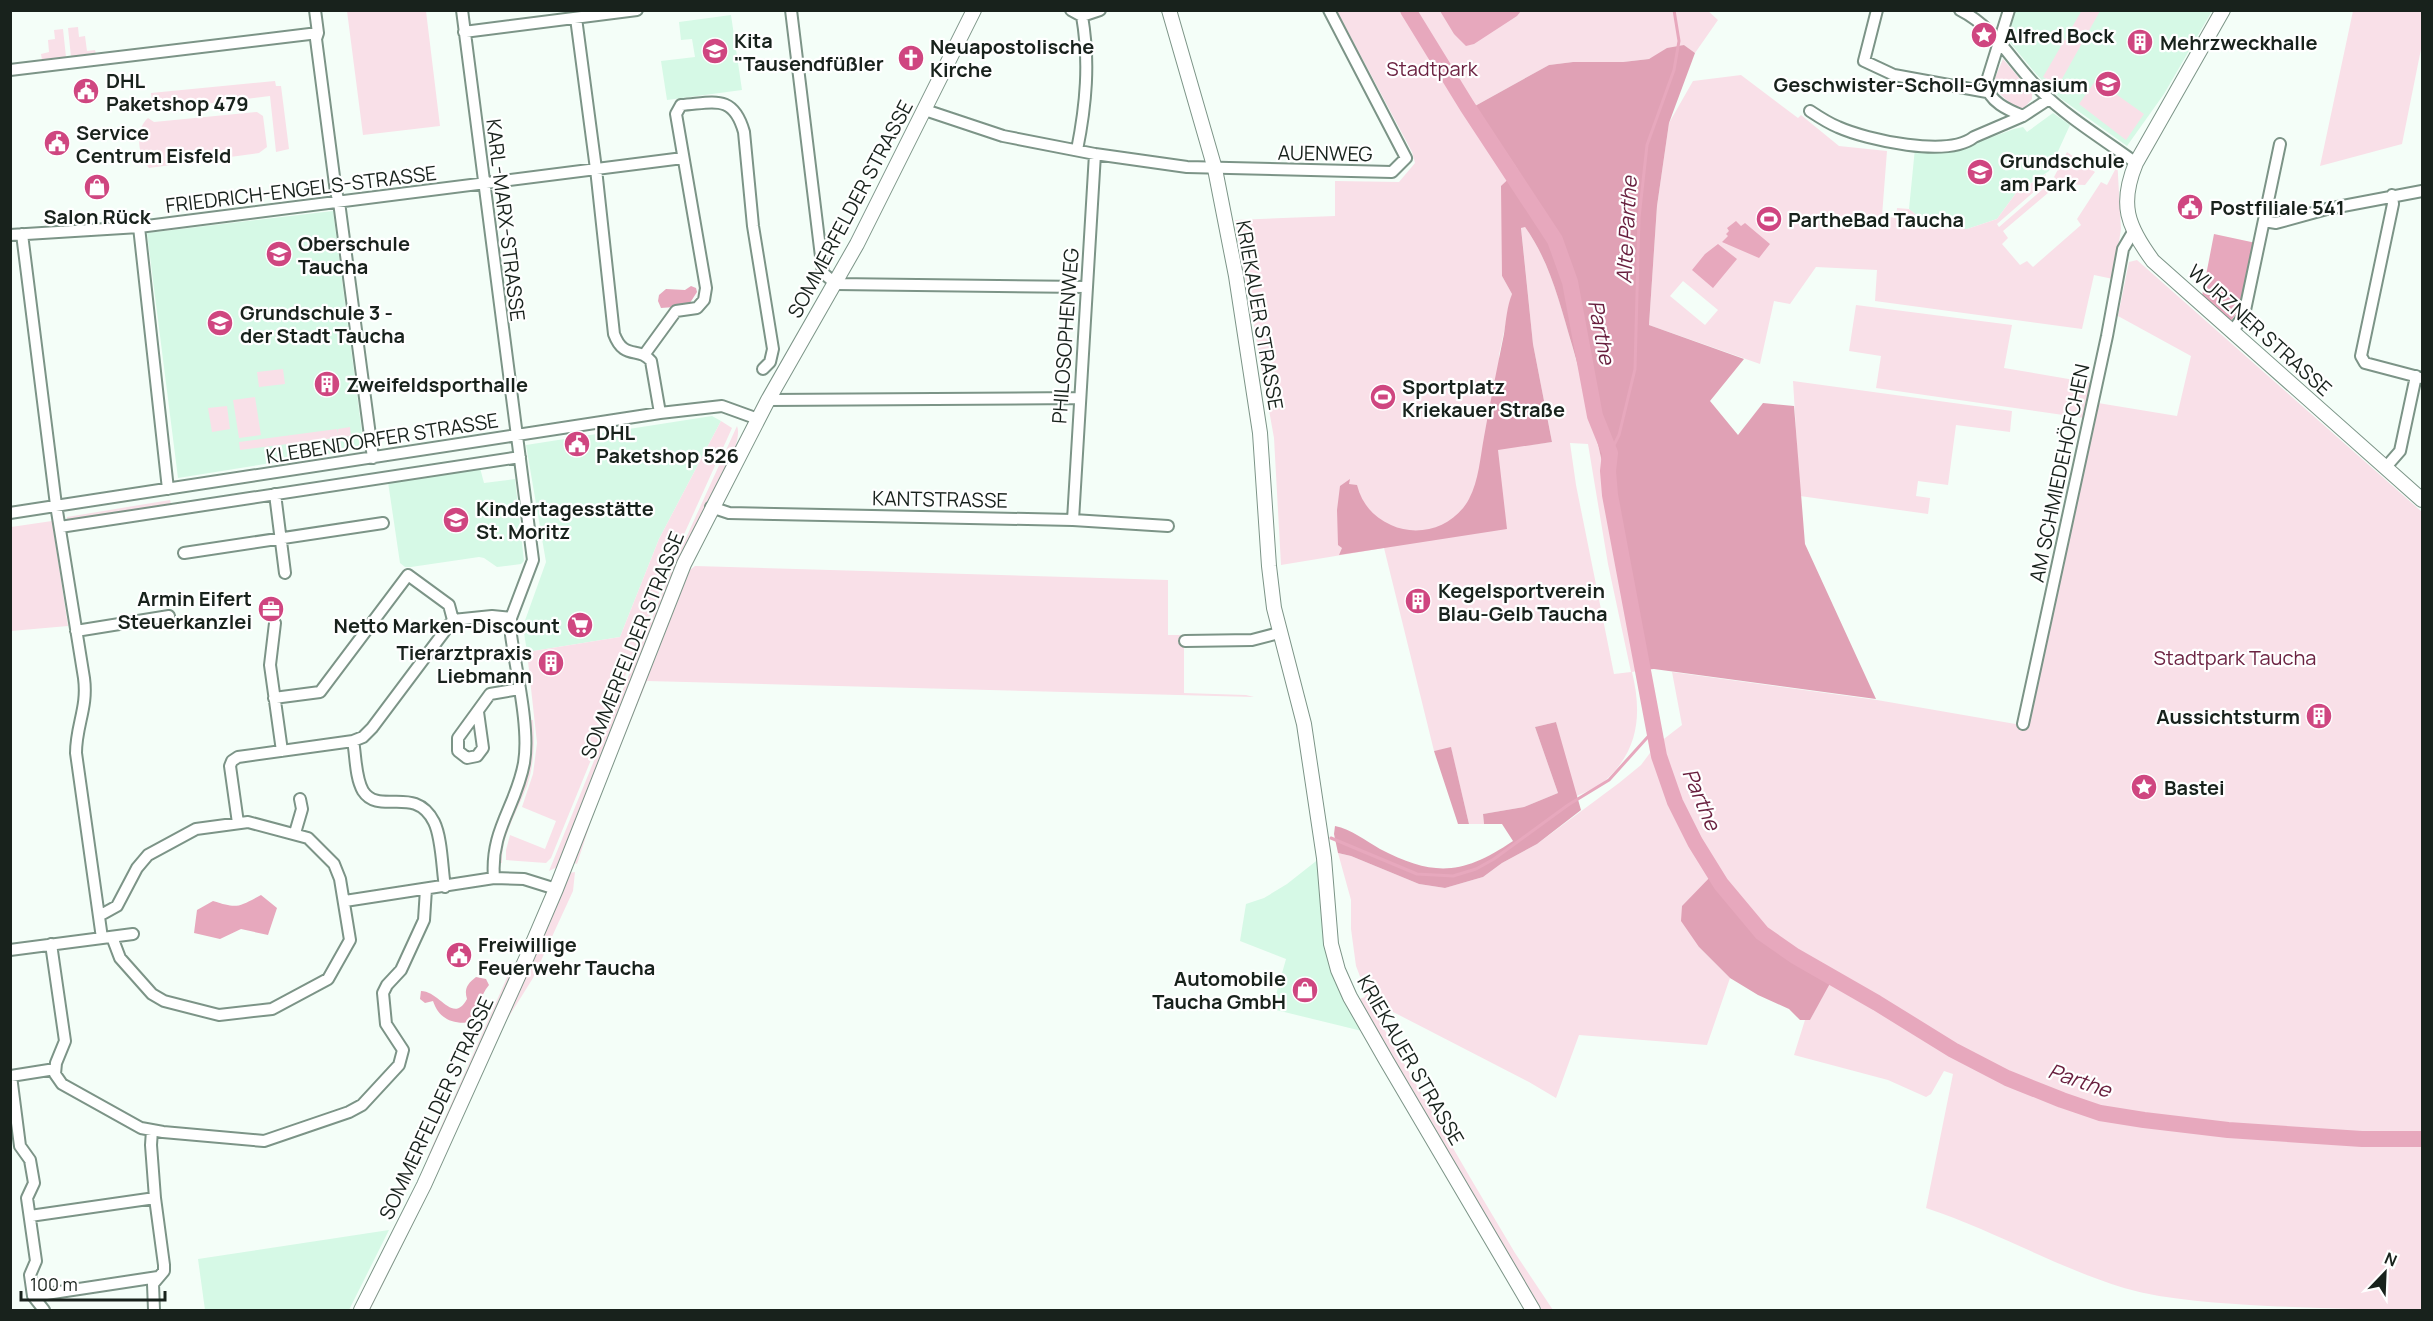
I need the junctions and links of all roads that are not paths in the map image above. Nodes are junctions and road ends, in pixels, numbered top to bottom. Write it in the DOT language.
graph roads {
  1 [pos="315,10"];
  2 [pos="462,10"];
  3 [pos="637,10"];
  4 [pos="790,10"];
  5 [pos="974,10"];
  6 [pos="1071,10"];
  7 [pos="1100,10"];
  8 [pos="1169,10"];
  9 [pos="1329,10"];
  10 [pos="1877,10"];
  11 [pos="1960,10"];
  12 [pos="2009,10"];
  13 [pos="2223,10"];
  14 [pos="1082,16"];
  15 [pos="576,18"];
  16 [pos="464,32"];
  17 [pos="318,33"];
  18 [pos="2000,42"];
  19 [pos="10,70"];
  20 [pos="1987,92"];
  21 [pos="2049,99"];
  22 [pos="925,110"];
  23 [pos="1809,111"];
  24 [pos="2023,116"];
  25 [pos="2280,144"];
  26 [pos="1077,150"];
  27 [pos="1095,153"];
  28 [pos="684,158"];
  29 [pos="2136,163"];
  30 [pos="596,169"];
  31 [pos="1215,169"];
  32 [pos="483,184"];
  33 [pos="2422,191"];
  34 [pos="2392,195"];
  35 [pos="339,202"];
  36 [pos="2264,221"];
  37 [pos="139,227"];
  38 [pos="2133,232"];
  39 [pos="16,234"];
  40 [pos="836,285"];
  41 [pos="1086,287"];
  42 [pos="2232,332"];
  43 [pos="644,355"];
  44 [pos="763,369"];
  45 [pos="2419,377"];
  46 [pos="1078,398"];
  47 [pos="768,400"];
  48 [pos="660,413"];
  49 [pos="758,419"];
  50 [pos="517,435"];
  51 [pos="520,457"];
  52 [pos="373,458"];
  53 [pos="2386,468"];
  54 [pos="168,489"];
  55 [pos="275,494"];
  56 [pos="2422,500"];
  57 [pos="56,505"];
  58 [pos="711,507"];
  59 [pos="10,513"];
  60 [pos="1072,520"];
  61 [pos="383,524"];
  62 [pos="1168,526"];
  63 [pos="60,527"];
  64 [pos="281,538"];
  65 [pos="184,553"];
  66 [pos="285,573"];
  67 [pos="169,616"];
  68 [pos="511,618"];
  69 [pos="453,620"];
  70 [pos="275,622"];
  71 [pos="76,631"];
  72 [pos="1279,633"];
  73 [pos="1185,641"];
  74 [pos="519,689"];
  75 [pos="274,698"];
  76 [pos="478,712"];
  77 [pos="2023,724"];
  78 [pos="353,741"];
  79 [pos="282,751"];
  80 [pos="300,799"];
  81 [pos="238,823"];
  82 [pos="295,833"];
  83 [pos="494,878"];
  84 [pos="445,887"];
  85 [pos="426,889"];
  86 [pos="556,889"];
  87 [pos="345,901"];
  88 [pos="99,916"];
  89 [pos="133,934"];
  90 [pos="107,938"];
  91 [pos="51,944"];
  92 [pos="10,950"];
  93 [pos="55,1069"];
  94 [pos="152,1130"];
  95 [pos="155,1198"];
  96 [pos="30,1216"];
  97 [pos="158,1277"];
  98 [pos="33,1296"];
  99 [pos="44,1311"];
  100 [pos="154,1311"];
  101 [pos="361,1311"];
  102 [pos="1533,1311"];
  1 -- 17 [label="street"];
  2 -- 16 [label="street, KARL-MARX-STRASSE"];
  3 -- 15 [label="street"];
  4 -- 40 [label="street"];
  5 -- 22 [label="street, SOMMERFELDER STRASSE"];
  6 -- 14 [label="street"];
  7 -- 14 [label="street"];
  8 -- 31 [label="street, KRIEKAUER STRASSE"];
  9 -- 31 [label="street, AUENWEG"];
  10 -- 20 [label="street"];
  11 -- 18 [label="street"];
  12 -- 18 [label="street"];
  13 -- 29 [label="street, WURZNER STRASSE"];
  14 -- 26 [label="street"];
  15 -- 16 [label="street"];
  15 -- 30 [label="street"];
  16 -- 32 [label="street, KARL-MARX-STRASSE"];
  17 -- 19 [label="street"];
  17 -- 35 [label="street"];
  18 -- 20 [label="street"];
  18 -- 21 [label="street"];
  20 -- 24 [label="street"];
  21 -- 24 [label="street"];
  21 -- 29 [label="street"];
  22 -- 26 [label="street"];
  22 -- 40 [label="street, SOMMERFELDER STRASSE"];
  23 -- 24 [label="street"];
  25 -- 36 [label="street"];
  26 -- 27 [label="street"];
  27 -- 31 [label="street"];
  27 -- 41 [label="street, PHILOSOPHENWEG"];
  28 -- 30 [label="street, FRIEDRICH-ENGELS-STRASSE"];
  28 -- 43 [label="street"];
  28 -- 44 [label="street"];
  29 -- 38 [label="street, WURZNER STRASSE"];
  30 -- 32 [label="street, FRIEDRICH-ENGELS-STRASSE"];
  30 -- 43 [label="street"];
  31 -- 72 [label="street, KRIEKAUER STRASSE"];
  32 -- 35 [label="street, FRIEDRICH-ENGELS-STRASSE"];
  32 -- 50 [label="street, KARL-MARX-STRASSE"];
  33 -- 34 [label="street"];
  34 -- 36 [label="street"];
  34 -- 45 [label="street"];
  35 -- 37 [label="street, FRIEDRICH-ENGELS-STRASSE"];
  35 -- 52 [label="street"];
  36 -- 42 [label="street"];
  37 -- 39 [label="street, FRIEDRICH-ENGELS-STRASSE"];
  37 -- 54 [label="street"];
  38 -- 42 [label="street, WURZNER STRASSE"];
  38 -- 77 [label="street, AM SCHMIEDEHÖFCHEN"];
  39 -- 57 [label="street"];
  40 -- 41 [label="street"];
  40 -- 47 [label="street, SOMMERFELDER STRASSE"];
  41 -- 46 [label="street, PHILOSOPHENWEG"];
  42 -- 53 [label="street, WURZNER STRASSE"];
  43 -- 48 [label="street"];
  45 -- 53 [label="street"];
  46 -- 47 [label="street"];
  46 -- 60 [label="street, PHILOSOPHENWEG"];
  47 -- 49 [label="street, SOMMERFELDER STRASSE"];
  48 -- 49 [label="street, KLEBENDORFER STRASSE"];
  48 -- 50 [label="street, KLEBENDORFER STRASSE"];
  49 -- 58 [label="street, SOMMERFELDER STRASSE"];
  50 -- 51 [label="street, KARL-MARX-STRASSE"];
  50 -- 52 [label="street, KLEBENDORFER STRASSE"];
  51 -- 55 [label="street, KLEBENDORFER STRASSE"];
  51 -- 68 [label="street, KARL-MARX-STRASSE"];
  52 -- 54 [label="street, KLEBENDORFER STRASSE"];
  53 -- 56 [label="street, WURZNER STRASSE"];
  54 -- 57 [label="street, KLEBENDORFER STRASSE"];
  55 -- 63 [label="street, KLEBENDORFER STRASSE"];
  55 -- 64 [label="street, KLEBENDORFER STRASSE"];
  57 -- 59 [label="street, KLEBENDORFER STRASSE"];
  57 -- 63 [label="street"];
  58 -- 60 [label="street, KANTSTRASSE"];
  58 -- 86 [label="street, SOMMERFELDER STRASSE"];
  60 -- 62 [label="street, KANTSTRASSE"];
  61 -- 64 [label="street"];
  63 -- 71 [label="street"];
  64 -- 65 [label="street"];
  64 -- 66 [label="street, KLEBENDORFER STRASSE"];
  67 -- 71 [label="street"];
  68 -- 69 [label="street"];
  68 -- 74 [label="street"];
  69 -- 75 [label="street"];
  69 -- 78 [label="street"];
  70 -- 75 [label="street"];
  71 -- 88 [label="street"];
  72 -- 73 [label="street"];
  72 -- 102 [label="street, KRIEKAUER STRASSE"];
  74 -- 76 [label="street"];
  74 -- 83 [label="street"];
  75 -- 79 [label="street"];
  78 -- 79 [label="street"];
  78 -- 84 [label="street"];
  79 -- 81 [label="street"];
  80 -- 82 [label="street"];
  81 -- 82 [label="street"];
  81 -- 88 [label="street"];
  82 -- 87 [label="street"];
  83 -- 84 [label="street"];
  83 -- 86 [label="street"];
  84 -- 85 [label="street"];
  85 -- 87 [label="street"];
  85 -- 94 [label="street"];
  86 -- 101 [label="street, SOMMERFELDER STRASSE"];
  87 -- 90 [label="street"];
  88 -- 90 [label="street"];
  89 -- 90 [label="street"];
  90 -- 91 [label="street"];
  91 -- 92 [label="street"];
  91 -- 93 [label="street"];
  93 -- 94 [label="street"];
  93 -- 96 [label="street"];
  94 -- 95 [label="street"];
  95 -- 96 [label="street"];
  95 -- 97 [label="street"];
  96 -- 98 [label="street"];
  97 -- 98 [label="street"];
  97 -- 100 [label="street"];
  98 -- 99 [label="street"];
}
